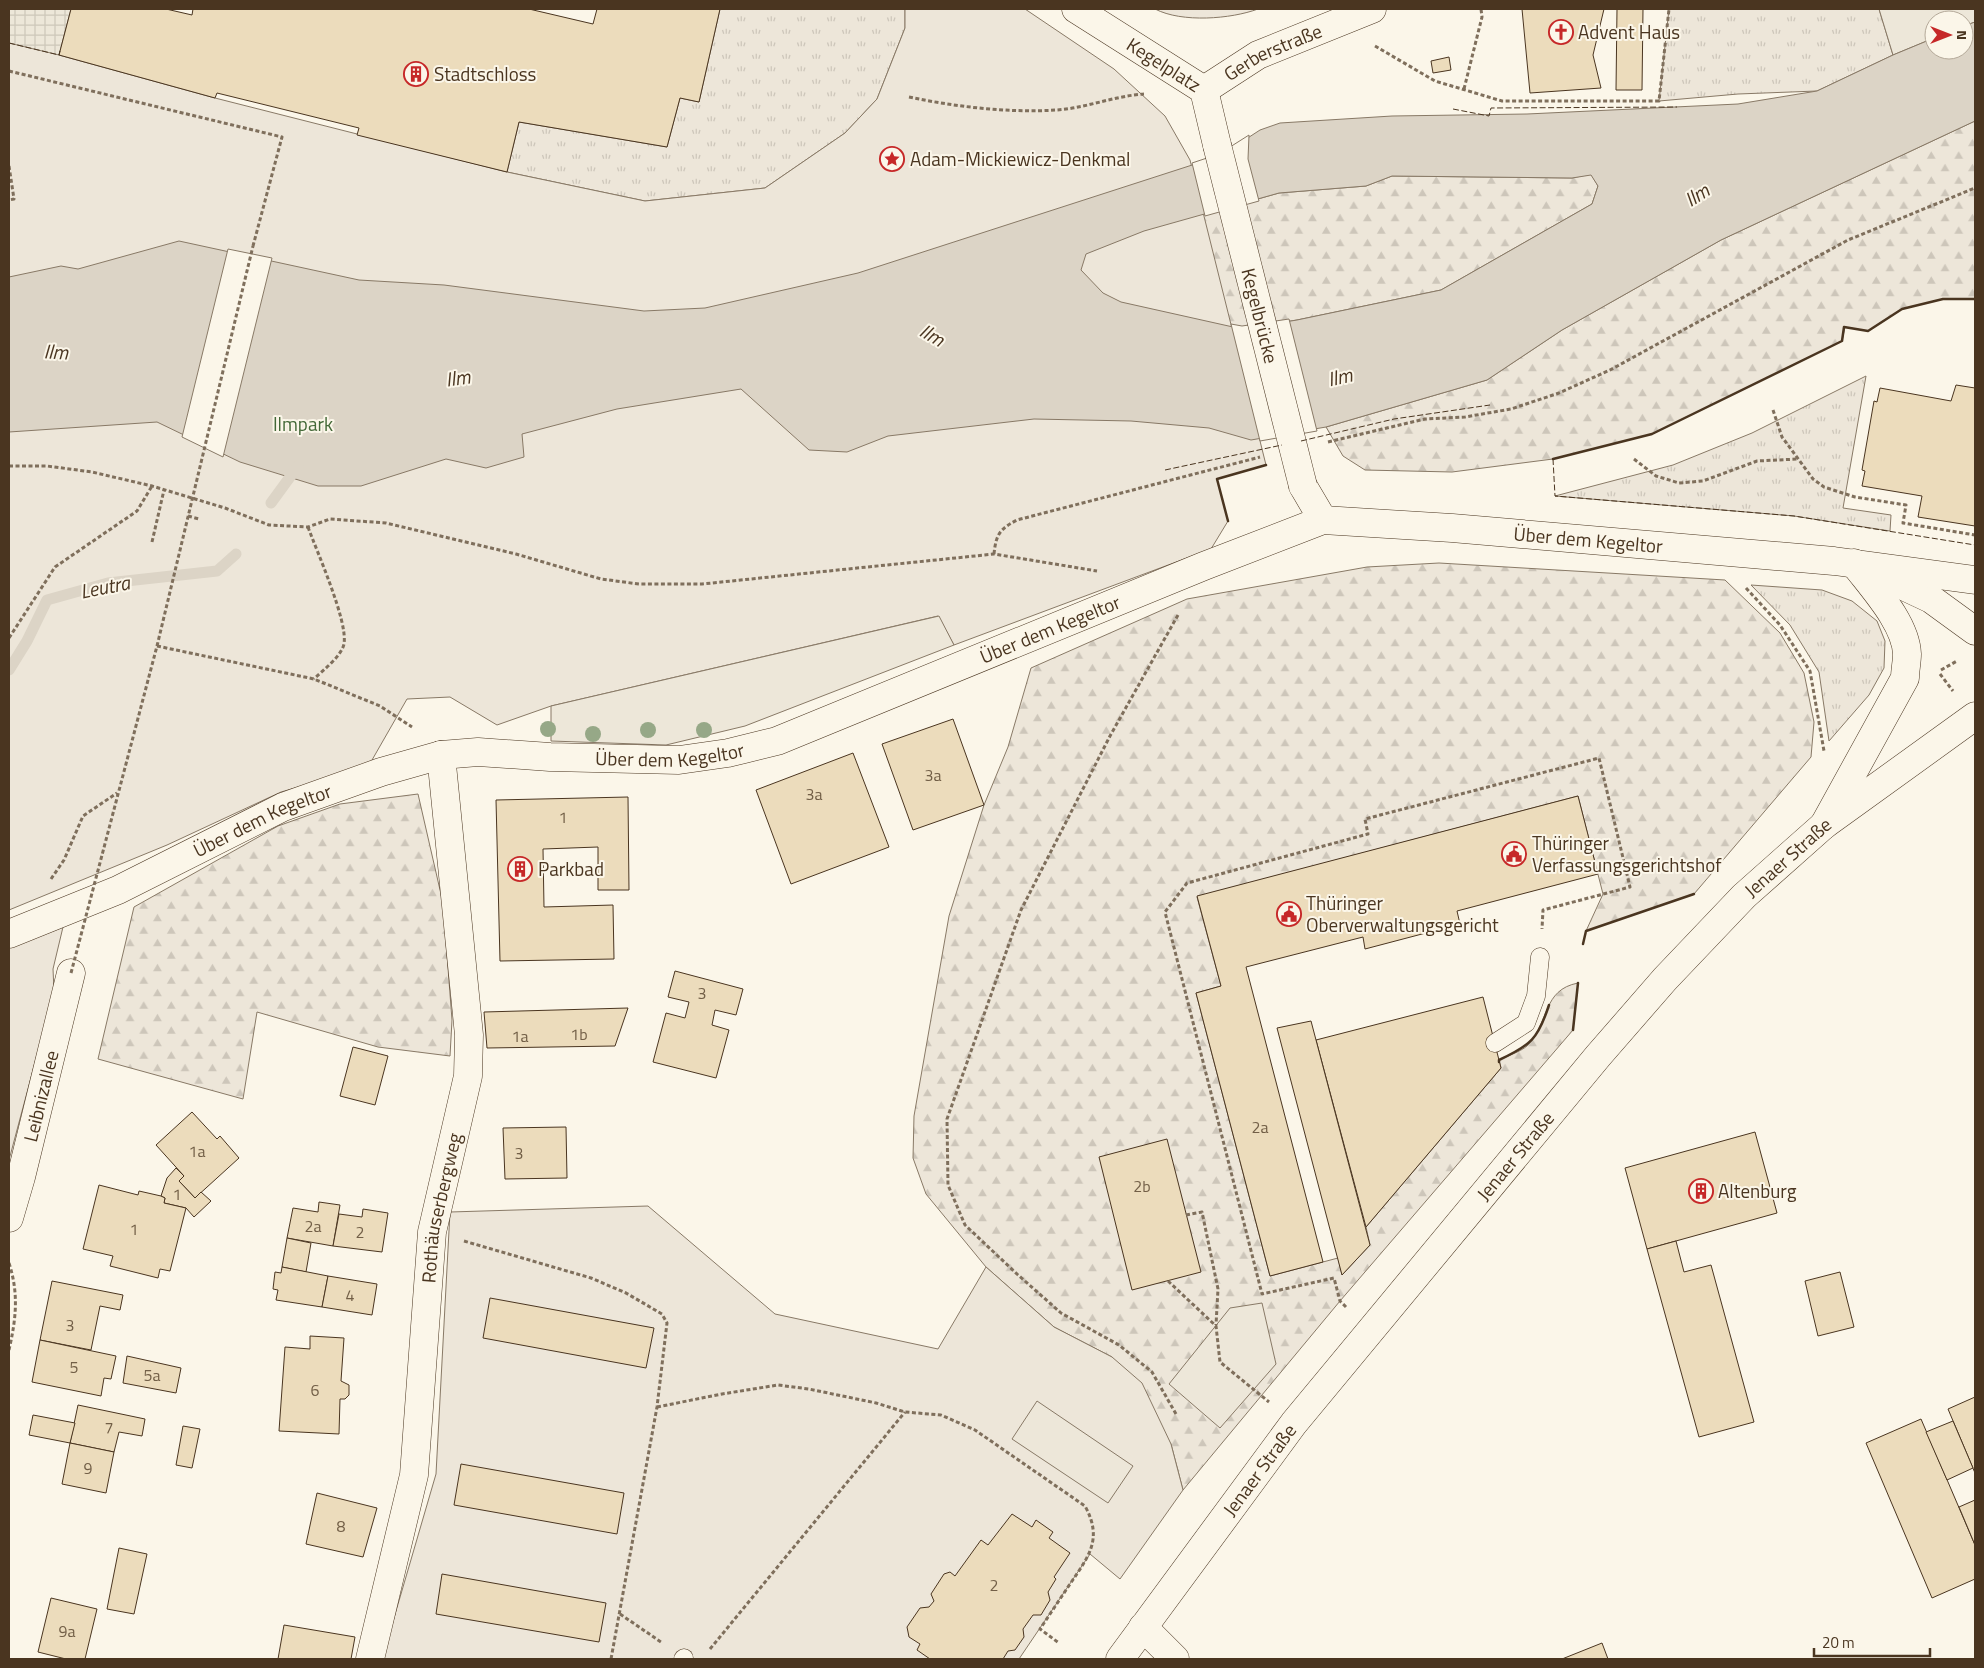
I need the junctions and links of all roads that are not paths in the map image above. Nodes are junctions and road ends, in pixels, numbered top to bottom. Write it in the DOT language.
graph roads {
  1 [pos="1076,9"];
  2 [pos="1358,12"];
  3 [pos="1204,90"];
  4 [pos="1216,145"];
  5 [pos="1322,520"];
  6 [pos="1854,563"];
  7 [pos="1975,580"];
  8 [pos="1975,631"];
  9 [pos="1974,716"];
  10 [pos="441,755"];
  11 [pos="1824,826"];
  12 [pos="9,934"];
  13 [pos="1540,957"];
  14 [pos="71,973"];
  15 [pos="1494,1043"];
  16 [pos="9,1218"];
  17 [pos="1143,1627"];
  18 [pos="370,1659"];
  19 [pos="1120,1659"];
  20 [pos="1175,1659"];
  1 -- 3 [label="street, Kegelplatz"];
  2 -- 3 [label="street, Gerberstraße"];
  3 -- 4 [label="street, Kegelplatz"];
  4 -- 5 [label="street, Kegelbrücke, bridge"];
  5 -- 6 [label="street, Über dem Kegeltor"];
  5 -- 10 [label="street, Über dem Kegeltor"];
  6 -- 7 [label="street, Über dem Kegeltor"];
  6 -- 8 [label="street, Über dem Kegeltor"];
  6 -- 11 [label="street"];
  9 -- 11 [label="street, Jenaer Straße"];
  10 -- 12 [label="street, Über dem Kegeltor"];
  10 -- 18 [label="street, Rothäuserbergweg"];
  11 -- 17 [label="street, Jenaer Straße"];
  13 -- 15 [label="lane"];
  14 -- 16 [label="street, Leibnizallee"];
  17 -- 19 [label="street, Jenaer Straße"];
  17 -- 20 [label="street"];
}
